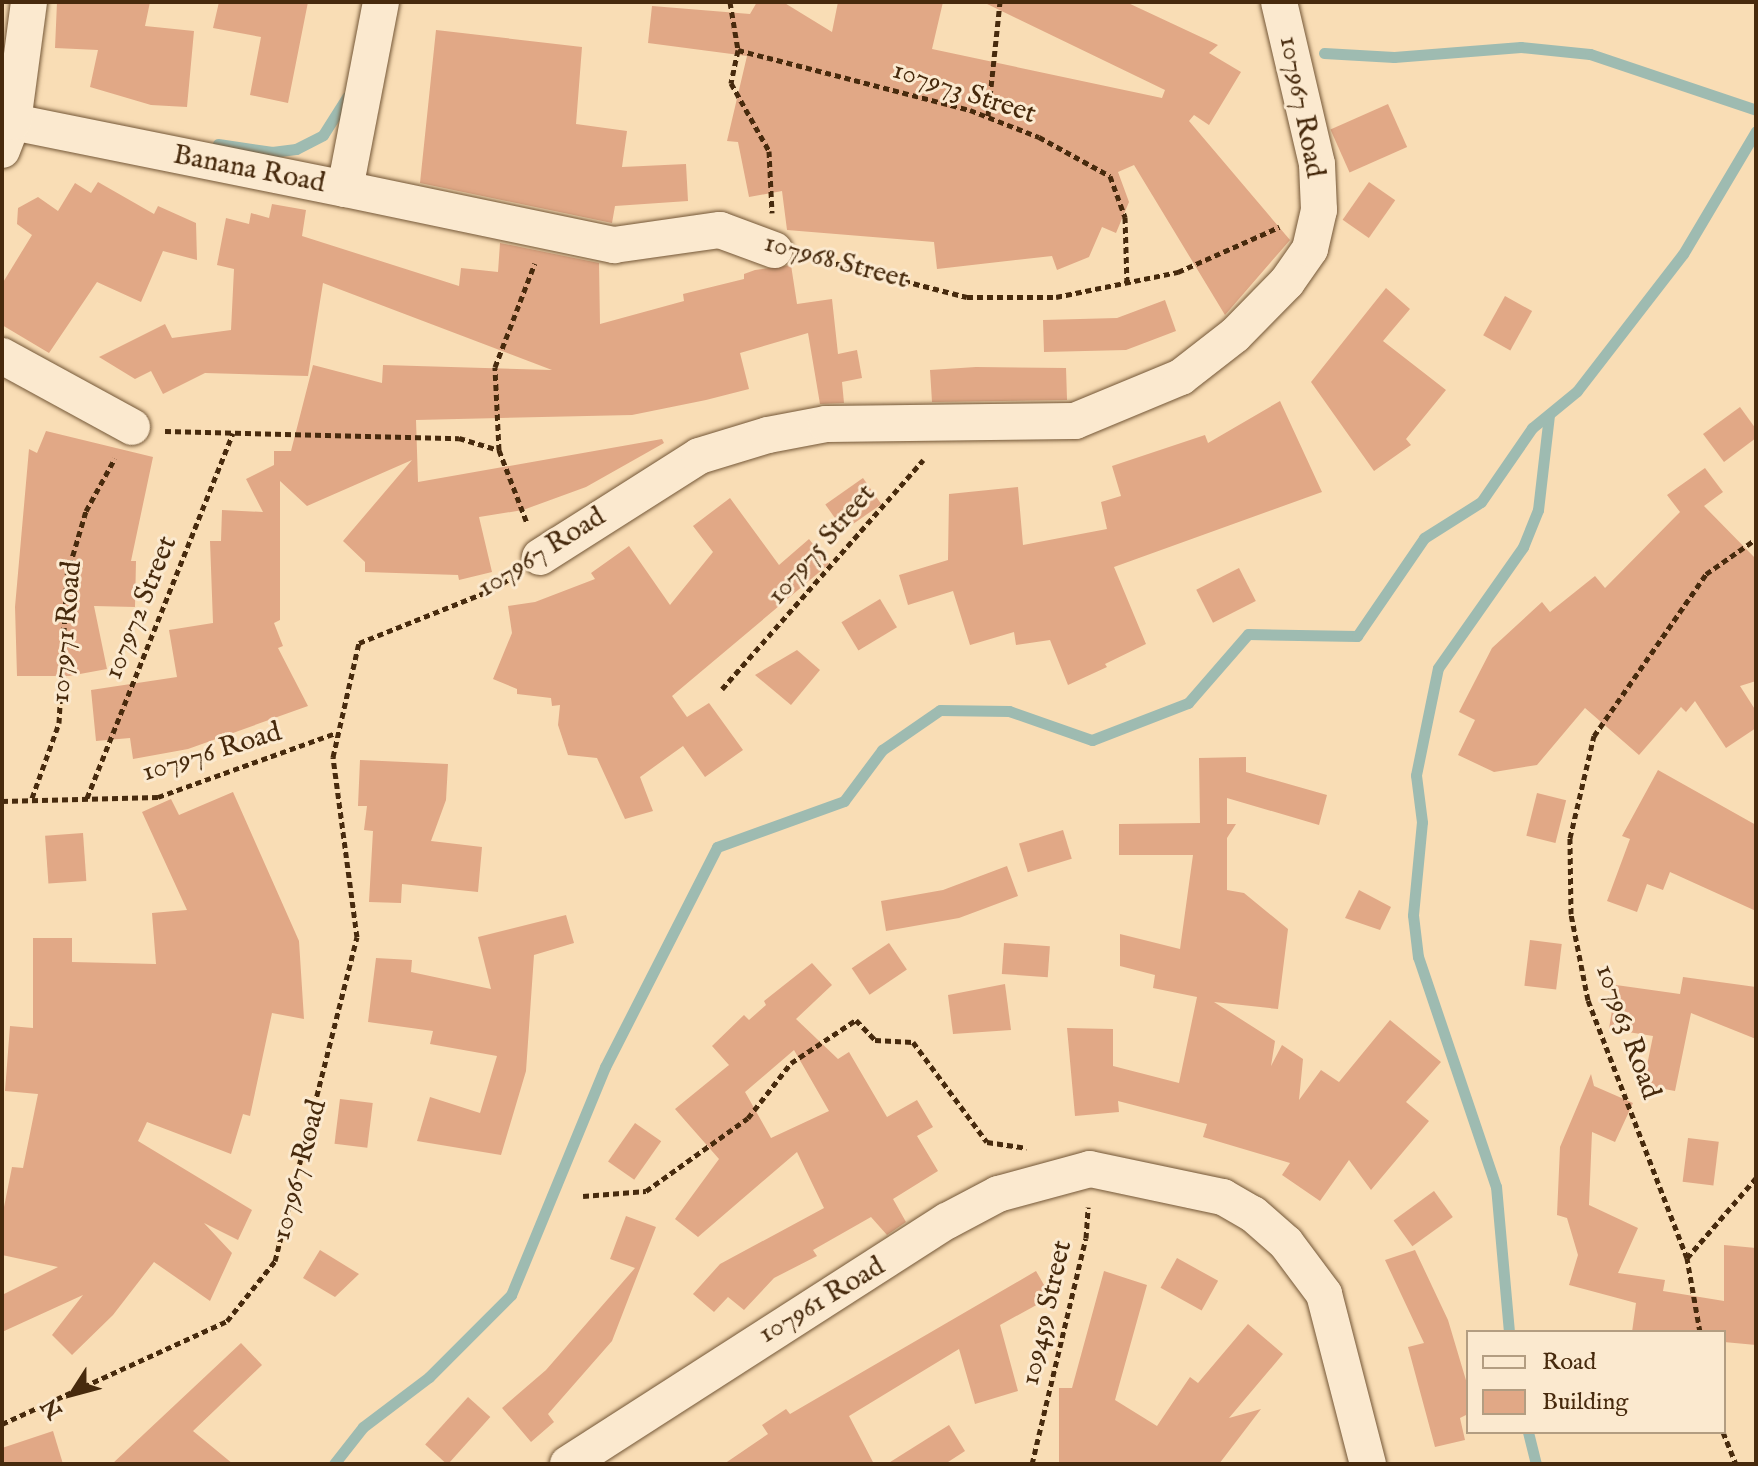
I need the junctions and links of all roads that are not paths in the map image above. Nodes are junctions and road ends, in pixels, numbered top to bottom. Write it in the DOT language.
graph roads {
  1 [pos="29,2"];
  2 [pos="381,2"];
  3 [pos="1279,2"];
  4 [pos="7,136"];
  5 [pos="345,189"];
  6 [pos="774,250"];
  7 [pos="2,356"];
  8 [pos="132,427"];
  9 [pos="540,557"];
  10 [pos="568,1464"];
  11 [pos="1368,1464"];
  1 -- 4 [label="street"];
  2 -- 5 [label="street, Banana Road"];
  3 -- 9 [label="street, 107967 Road"];
  4 -- 5 [label="street, Banana Road"];
  5 -- 6 [label="street, 107968 Street"];
  7 -- 8 [label="street"];
  10 -- 11 [label="street, 107961 Road"];
}
